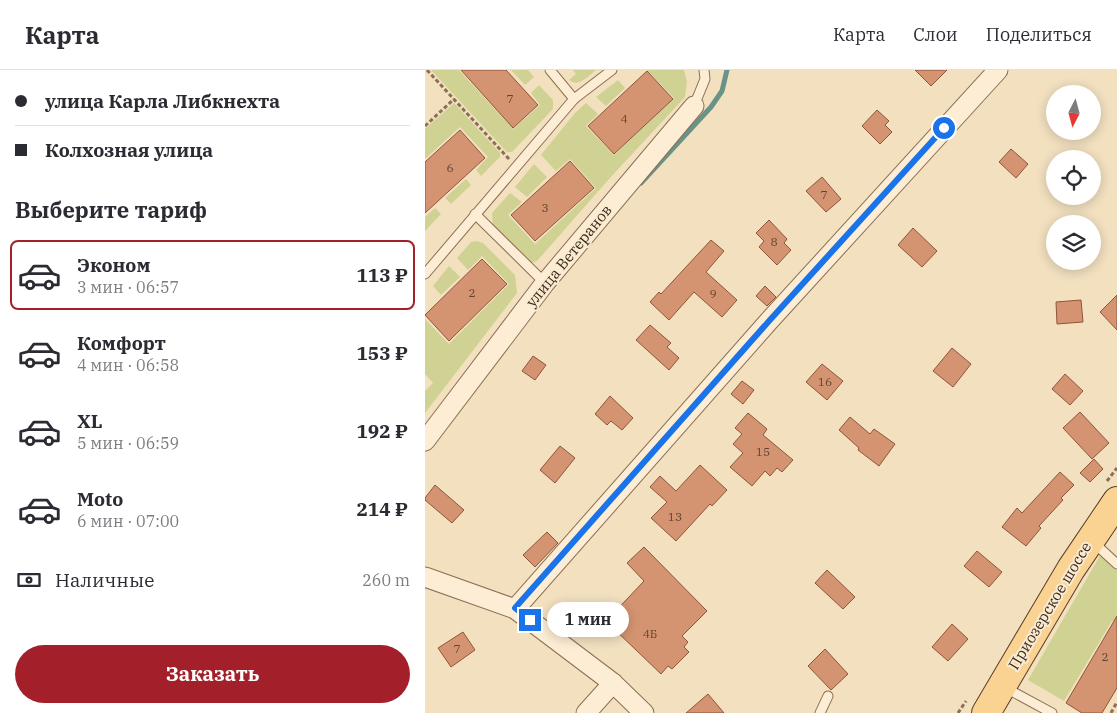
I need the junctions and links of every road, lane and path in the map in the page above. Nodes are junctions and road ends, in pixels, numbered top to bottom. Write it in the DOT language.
graph roads {
  1 [pos="427,70"];
  2 [pos="550,70"];
  3 [pos="612,70"];
  4 [pos="704,70"];
  5 [pos="998,70"];
  6 [pos="454,99"];
  7 [pos="574,99"];
  8 [pos="694,106"];
  9 [pos="425,126"];
  10 [pos="516,167"];
  11 [pos="475,214"];
  12 [pos="425,274"];
  13 [pos="545,283"];
  14 [pos="425,441"];
  15 [pos="1117,501"];
  16 [pos="1090,540"];
  17 [pos="1117,564"];
  18 [pos="425,577"];
  19 [pos="515,608"];
  20 [pos="613,683"];
  21 [pos="1002,686"];
  22 [pos="827,696"];
  23 [pos="1117,702"];
  24 [pos="586,713"];
  25 [pos="643,713"];
  26 [pos="820,713"];
  27 [pos="985,713"];
  28 [pos="1052,713"];
  29 [pos="1111,713"];
  1 -- 6 [label="path"];
  2 -- 7 [label="lane"];
  3 -- 7 [label="lane"];
  4 -- 8 [label="lane, улица Ветеранов"];
  5 -- 19 [label="street"];
  6 -- 9 [label="path"];
  6 -- 10 [label="path"];
  7 -- 10 [label="lane"];
  8 -- 13 [label="street, улица Ветеранов"];
  10 -- 11 [label="lane"];
  11 -- 12 [label="lane"];
  11 -- 13 [label="lane"];
  13 -- 14 [label="street, улица Ветеранов"];
  15 -- 16 [label="main road, Приозерское шоссе"];
  16 -- 17 [label="lane"];
  16 -- 21 [label="main road, Приозерское шоссе"];
  18 -- 19 [label="street"];
  19 -- 20 [label="street"];
  20 -- 24 [label="street"];
  20 -- 25 [label="street"];
  21 -- 27 [label="main road, Приозерское шоссе"];
  21 -- 28 [label="lane"];
  22 -- 26 [label="lane"];
  23 -- 29 [label="path"];
}
